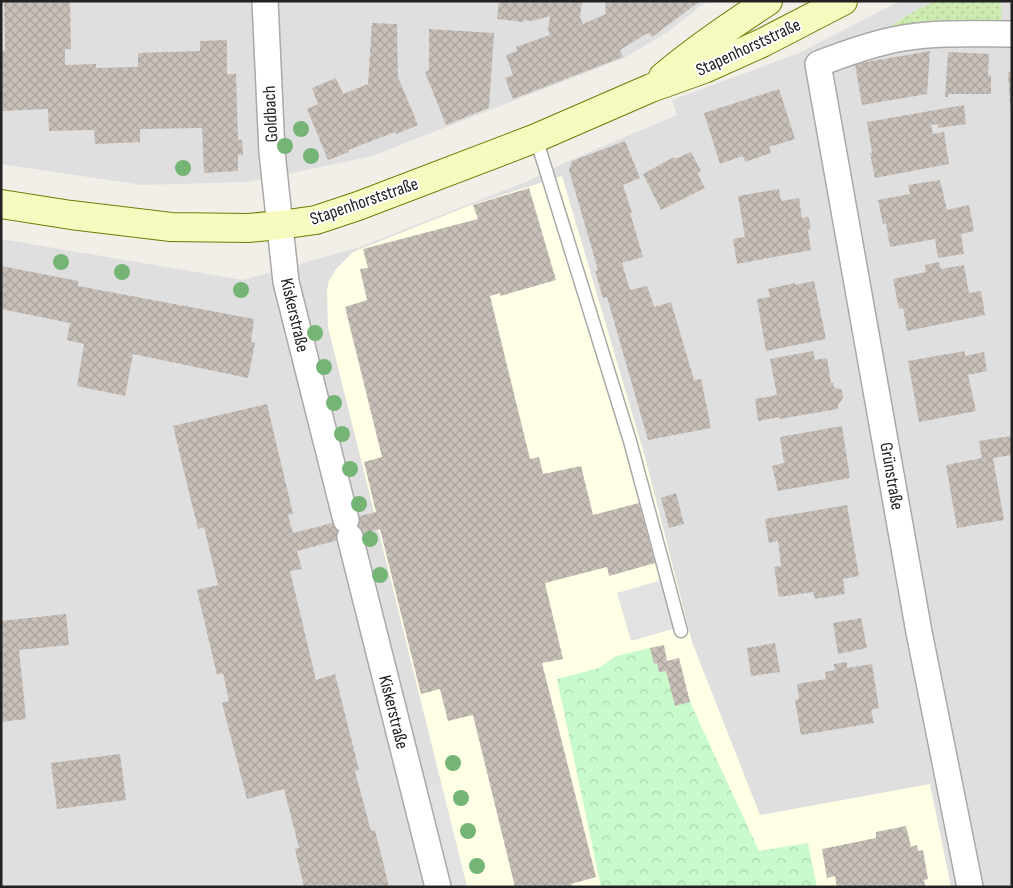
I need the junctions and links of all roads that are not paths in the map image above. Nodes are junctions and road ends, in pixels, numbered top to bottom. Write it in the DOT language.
graph roads {
  1 [pos="265,1"];
  2 [pos="768,1"];
  3 [pos="843,1"];
  4 [pos="1012,34"];
  5 [pos="651,88"];
  6 [pos="536,138"];
  7 [pos="1,204"];
  8 [pos="280,225"];
  9 [pos="681,631"];
  10 [pos="438,887"];
  11 [pos="970,887"];
  1 -- 8 [label="street, Goldbach"];
  2 -- 5 [label="main road, Stapenhorststraße"];
  3 -- 5 [label="main road, Stapenhorststraße"];
  4 -- 11 [label="street, Grünstraße"];
  5 -- 6 [label="main road, Stapenhorststraße"];
  6 -- 8 [label="main road, Stapenhorststraße"];
  6 -- 9 [label="lane"];
  7 -- 8 [label="main road, Stapenhorststraße"];
  8 -- 10 [label="street, Kiskerstraße"];
}
